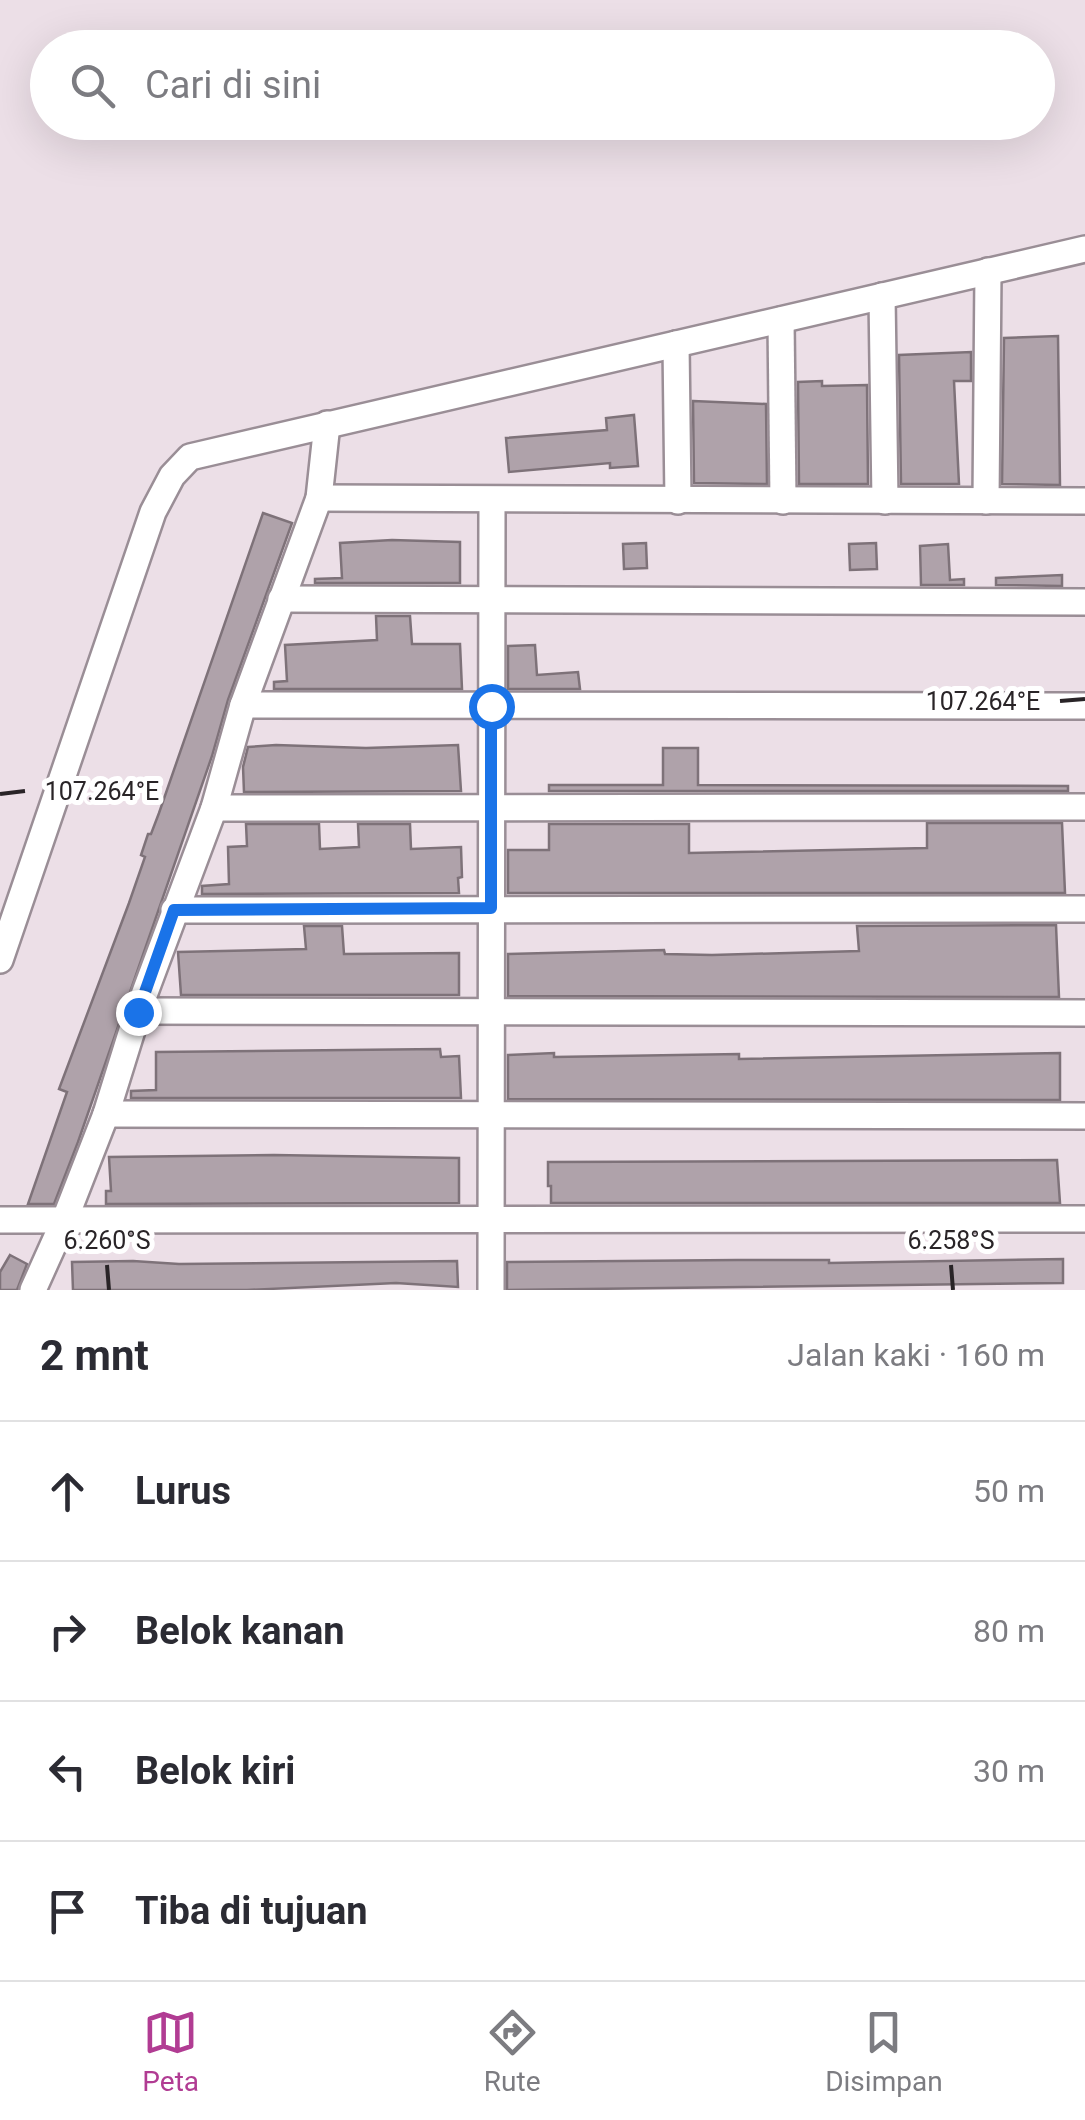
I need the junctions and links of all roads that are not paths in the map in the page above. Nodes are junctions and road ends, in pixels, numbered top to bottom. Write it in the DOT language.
graph roads {
  1 [pos="1085,249"];
  2 [pos="988,271"];
  3 [pos="882,296"];
  4 [pos="781,320"];
  5 [pos="676,344"];
  6 [pos="328,424"];
  7 [pos="318,498"];
  8 [pos="492,500"];
  9 [pos="678,500"];
  10 [pos="784,501"];
  11 [pos="885,501"];
  12 [pos="986,501"];
  13 [pos="1085,501"];
  14 [pos="282,599"];
  15 [pos="492,600"];
  16 [pos="1085,602"];
  17 [pos="244,705"];
  18 [pos="491,706"];
  19 [pos="1085,706"];
  20 [pos="492,807"];
  21 [pos="1085,807"];
  22 [pos="214,808"];
  23 [pos="491,908"];
  24 [pos="1085,909"];
  25 [pos="174,910"];
  26 [pos="0,960"];
  27 [pos="138,1012"];
  28 [pos="491,1012"];
  29 [pos="1085,1013"];
  30 [pos="106,1114"];
  31 [pos="491,1115"];
  32 [pos="1085,1116"];
  33 [pos="491,1219"];
  34 [pos="1085,1219"];
  35 [pos="0,1220"];
  36 [pos="66,1220"];
  37 [pos="33,1290"];
  38 [pos="491,1290"];
  1 -- 2 [label="street"];
  2 -- 3 [label="street"];
  2 -- 12 [label="street"];
  3 -- 4 [label="street"];
  3 -- 11 [label="street"];
  4 -- 5 [label="street"];
  4 -- 10 [label="street"];
  5 -- 6 [label="street"];
  5 -- 9 [label="street"];
  6 -- 7 [label="street"];
  6 -- 26 [label="street"];
  7 -- 8 [label="street"];
  7 -- 14 [label="street"];
  8 -- 9 [label="street"];
  8 -- 15 [label="street"];
  9 -- 10 [label="street"];
  10 -- 11 [label="street"];
  11 -- 12 [label="street"];
  12 -- 13 [label="street"];
  14 -- 15 [label="street"];
  14 -- 17 [label="street"];
  15 -- 16 [label="street"];
  15 -- 18 [label="street"];
  17 -- 18 [label="street"];
  17 -- 22 [label="street"];
  18 -- 19 [label="street"];
  18 -- 20 [label="street"];
  20 -- 21 [label="street"];
  20 -- 22 [label="street"];
  20 -- 23 [label="street"];
  22 -- 25 [label="street"];
  23 -- 24 [label="street"];
  23 -- 25 [label="street"];
  23 -- 28 [label="street"];
  25 -- 27 [label="street"];
  27 -- 28 [label="street"];
  27 -- 30 [label="street"];
  28 -- 29 [label="street"];
  28 -- 31 [label="street"];
  30 -- 31 [label="street"];
  30 -- 36 [label="street"];
  31 -- 32 [label="street"];
  31 -- 33 [label="street"];
  33 -- 34 [label="street"];
  33 -- 36 [label="street"];
  33 -- 38 [label="street"];
  35 -- 36 [label="street"];
  36 -- 37 [label="street"];
}
